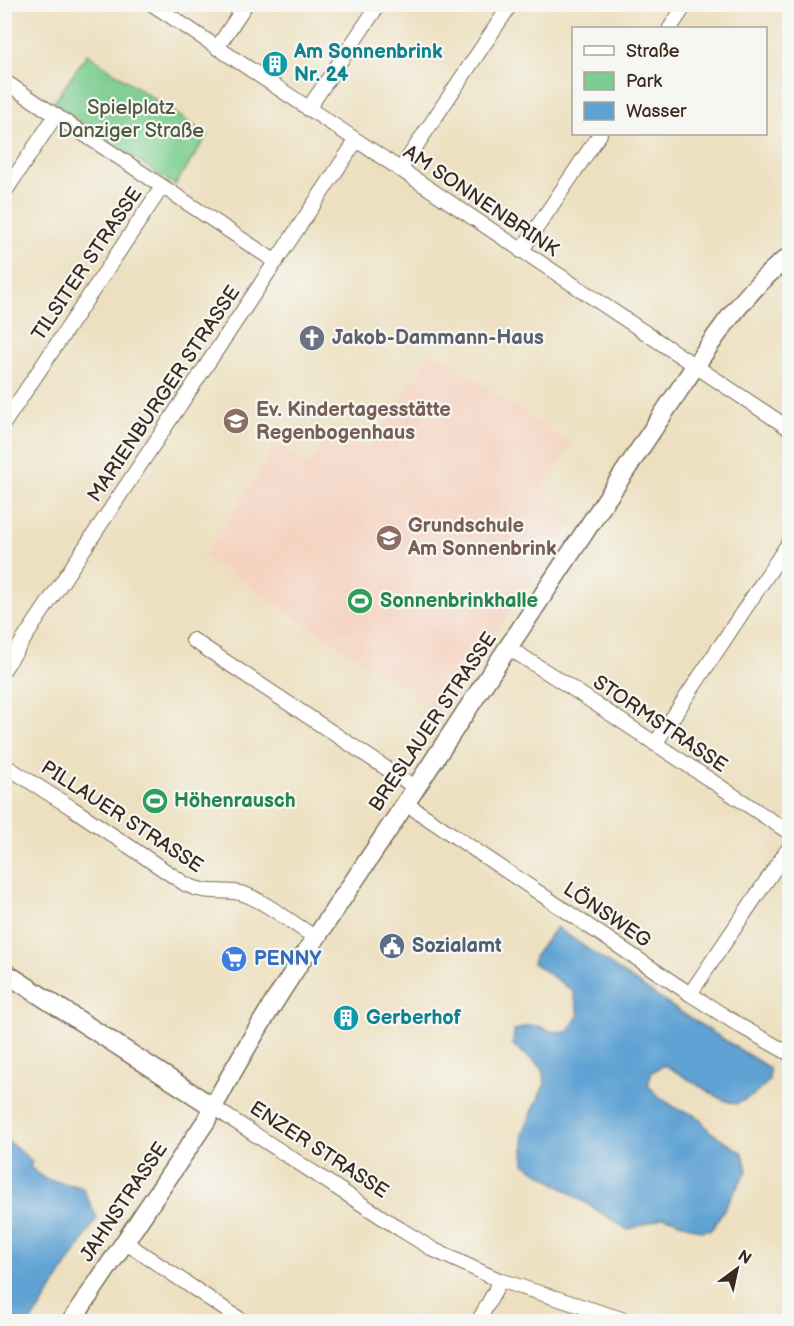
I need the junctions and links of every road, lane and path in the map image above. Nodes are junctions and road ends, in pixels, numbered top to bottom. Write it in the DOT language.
graph roads {
  1 [pos="152,4"];
  2 [pos="246,4"];
  3 [pos="379,4"];
  4 [pos="511,4"];
  5 [pos="686,4"];
  6 [pos="671,27"];
  7 [pos="217,48"];
  8 [pos="4,81"];
  9 [pos="308,109"];
  10 [pos="56,115"];
  11 [pos="599,135"];
  12 [pos="356,141"];
  13 [pos="400,170"];
  14 [pos="162,187"];
  15 [pos="4,193"];
  16 [pos="521,251"];
  17 [pos="789,256"];
  18 [pos="276,262"];
  19 [pos="695,367"];
  20 [pos="4,423"];
  21 [pos="789,429"];
  22 [pos="789,541"];
  23 [pos="192,640"];
  24 [pos="508,648"];
  25 [pos="4,669"];
  26 [pos="655,744"];
  27 [pos="4,765"];
  28 [pos="411,795"];
  29 [pos="789,833"];
  30 [pos="789,846"];
  31 [pos="316,938"];
  32 [pos="4,972"];
  33 [pos="690,994"];
  34 [pos="789,1053"];
  35 [pos="213,1107"];
  36 [pos="124,1242"];
  37 [pos="499,1280"];
  38 [pos="71,1322"];
  39 [pos="244,1322"];
  40 [pos="478,1322"];
  41 [pos="631,1322"];
  1 -- 7 [label="street, AM SONNENBRINK"];
  2 -- 7 [label="street"];
  3 -- 9 [label="street"];
  4 -- 13 [label="street"];
  5 -- 6 [label="street"];
  7 -- 9 [label="street, AM SONNENBRINK"];
  8 -- 10 [label="street"];
  9 -- 12 [label="street, AM SONNENBRINK"];
  10 -- 14 [label="street"];
  10 -- 15 [label="street"];
  11 -- 16 [label="street"];
  12 -- 13 [label="street, AM SONNENBRINK"];
  12 -- 18 [label="street, MARIENBURGER STRASSE"];
  13 -- 16 [label="street, AM SONNENBRINK"];
  14 -- 18 [label="street"];
  14 -- 20 [label="street, TILSITER STRASSE"];
  16 -- 19 [label="street, AM SONNENBRINK"];
  17 -- 19 [label="main road, BRESLAUER STRASSE"];
  18 -- 25 [label="street, MARIENBURGER STRASSE"];
  19 -- 21 [label="street, AM SONNENBRINK"];
  19 -- 24 [label="main road, BRESLAUER STRASSE"];
  22 -- 26 [label="street"];
  23 -- 28 [label="street, LÖNSWEG"];
  24 -- 26 [label="street, STORMSTRASSE"];
  24 -- 28 [label="main road, BRESLAUER STRASSE"];
  26 -- 29 [label="street, STORMSTRASSE"];
  27 -- 31 [label="street, PILLAUER STRASSE"];
  28 -- 31 [label="main road, BRESLAUER STRASSE"];
  28 -- 33 [label="street, LÖNSWEG"];
  30 -- 33 [label="street"];
  31 -- 35 [label="main road, BRESLAUER STRASSE"];
  32 -- 35 [label="main road, ENZER STRASSE"];
  33 -- 34 [label="street, LÖNSWEG"];
  35 -- 36 [label="main road, JAHNSTRASSE"];
  35 -- 37 [label="street, ENZER STRASSE"];
  36 -- 38 [label="main road, JAHNSTRASSE"];
  36 -- 39 [label="street"];
  37 -- 40 [label="street"];
  37 -- 41 [label="street, ENZER STRASSE"];
}
